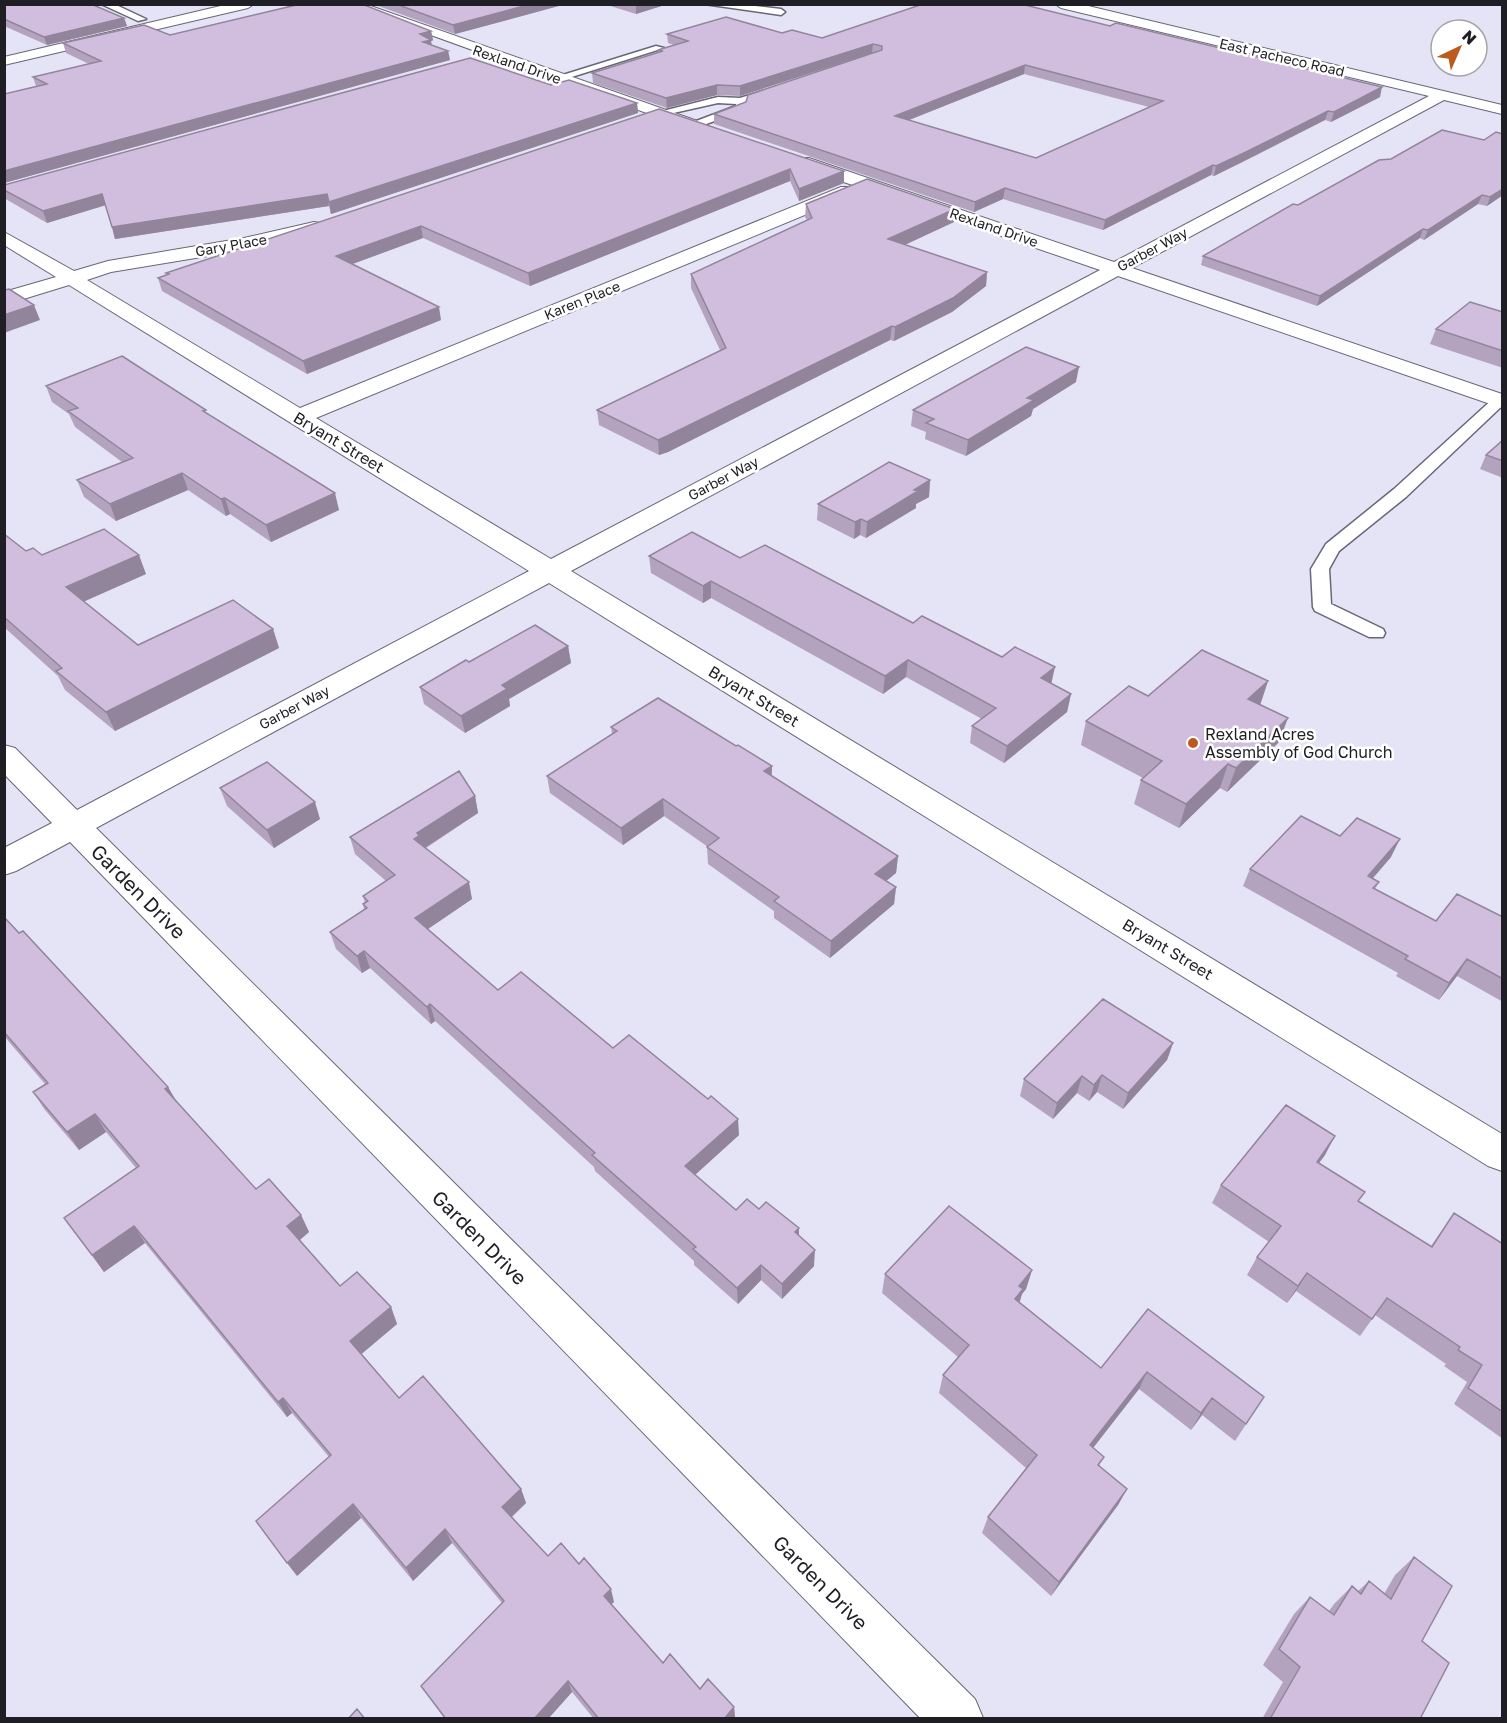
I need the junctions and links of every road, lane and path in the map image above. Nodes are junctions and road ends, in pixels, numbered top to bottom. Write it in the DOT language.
graph roads {
  1 [pos="105,4"];
  2 [pos="205,4"];
  3 [pos="227,4"];
  4 [pos="248,4"];
  5 [pos="351,4"];
  6 [pos="708,4"];
  7 [pos="1061,4"];
  8 [pos="781,12"];
  9 [pos="140,25"];
  10 [pos="659,48"];
  11 [pos="4,50"];
  12 [pos="490,55"];
  13 [pos="4,61"];
  14 [pos="462,63"];
  15 [pos="558,78"];
  16 [pos="786,86"];
  17 [pos="1442,95"];
  18 [pos="741,101"];
  19 [pos="1503,109"];
  20 [pos="660,113"];
  21 [pos="638,121"];
  22 [pos="695,125"];
  23 [pos="716,132"];
  24 [pos="791,158"];
  25 [pos="866,183"];
  26 [pos="326,224"];
  27 [pos="4,237"];
  28 [pos="1116,269"];
  29 [pos="70,278"];
  30 [pos="4,299"];
  31 [pos="1501,400"];
  32 [pos="298,417"];
  33 [pos="549,570"];
  34 [pos="1376,633"];
  35 [pos="4,755"];
  36 [pos="75,826"];
  37 [pos="4,863"];
  38 [pos="1503,1154"];
  39 [pos="956,1719"];
  1 -- 9 [label="lane"];
  2 -- 9 [label="street"];
  3 -- 9 [label="street"];
  4 -- 9 [label="street"];
  5 -- 12 [label="street, Rexland Drive"];
  6 -- 8 [label="lane"];
  7 -- 17 [label="street, East Pacheco Road"];
  9 -- 11 [label="street"];
  9 -- 13 [label="street"];
  10 -- 15 [label="lane"];
  12 -- 14 [label="street"];
  12 -- 15 [label="street, Rexland Drive"];
  15 -- 20 [label="street, Rexland Drive"];
  16 -- 18 [label="lane"];
  17 -- 19 [label="street, East Pacheco Road"];
  17 -- 28 [label="street, Garber Way"];
  18 -- 20 [label="lane"];
  18 -- 22 [label="lane"];
  20 -- 21 [label="street"];
  20 -- 22 [label="street, Rexland Drive"];
  22 -- 23 [label="street, Rexland Drive"];
  24 -- 25 [label="street, Rexland Drive"];
  25 -- 28 [label="street, Rexland Drive"];
  25 -- 32 [label="street, Karen Place"];
  26 -- 29 [label="street, Gary Place"];
  27 -- 29 [label="street, Bryant Street"];
  28 -- 31 [label="street, Rexland Drive"];
  28 -- 33 [label="street, Garber Way"];
  29 -- 30 [label="street, Gary Place"];
  29 -- 32 [label="street, Bryant Street"];
  31 -- 34 [label="lane"];
  32 -- 33 [label="street, Bryant Street"];
  33 -- 36 [label="street, Garber Way"];
  33 -- 38 [label="street, Bryant Street"];
  35 -- 36 [label="street, Garden Drive"];
  36 -- 37 [label="street, Garber Way"];
  36 -- 39 [label="street, Garden Drive"];
}
